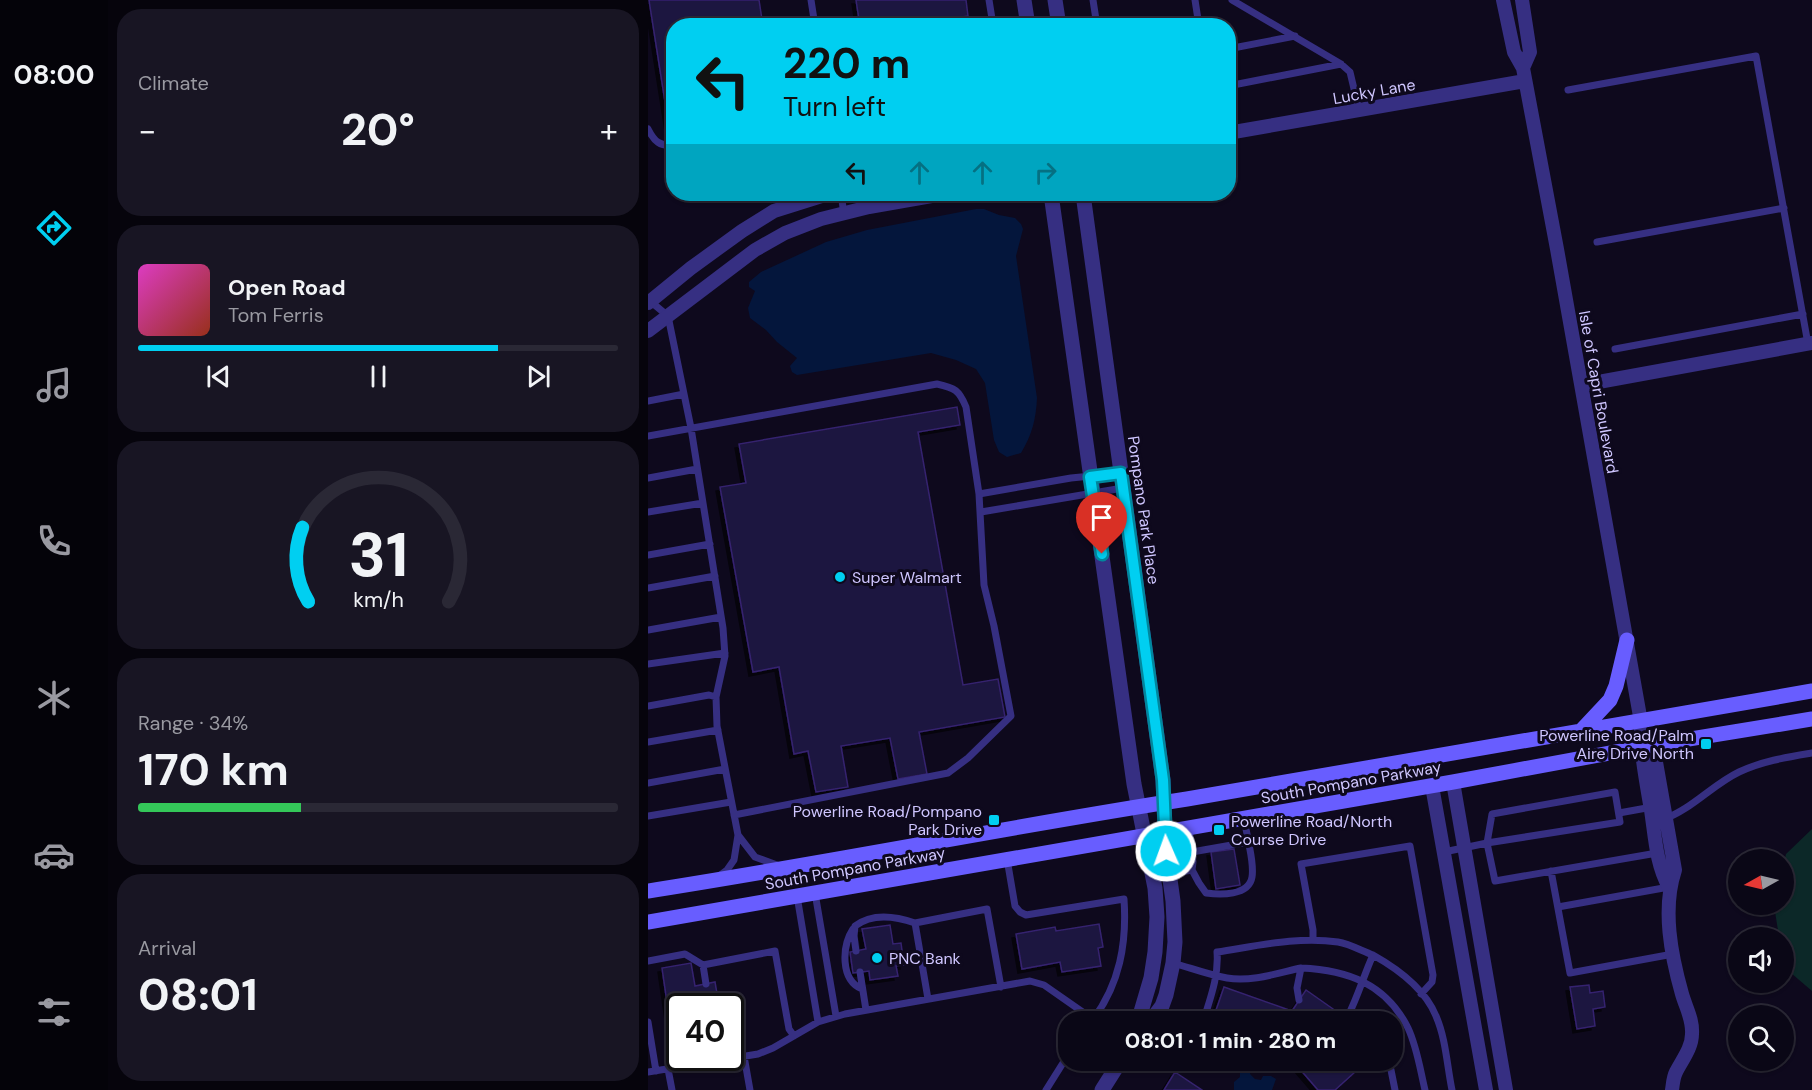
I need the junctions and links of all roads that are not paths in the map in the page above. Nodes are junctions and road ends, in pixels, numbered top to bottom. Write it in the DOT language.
graph roads {
  1 [pos="811,0"];
  2 [pos="989,0"];
  3 [pos="1024,0"];
  4 [pos="1055,0"];
  5 [pos="1093,0"];
  6 [pos="1195,0"];
  7 [pos="1232,0"];
  8 [pos="1503,0"];
  9 [pos="1522,0"];
  10 [pos="814,18"];
  11 [pos="992,18"];
  12 [pos="1027,18"];
  13 [pos="1058,18"];
  14 [pos="1096,18"];
  15 [pos="1198,18"];
  16 [pos="1295,36"];
  17 [pos="1236,48"];
  18 [pos="1341,64"];
  19 [pos="1524,74"];
  20 [pos="1236,84"];
  21 [pos="1568,90"];
  22 [pos="1359,110"];
  23 [pos="648,129"];
  24 [pos="1236,132"];
  25 [pos="651,142"];
  26 [pos="666,146"];
  27 [pos="806,201"];
  28 [pos="842,201"];
  29 [pos="903,201"];
  30 [pos="1052,201"];
  31 [pos="1084,201"];
  32 [pos="1784,208"];
  33 [pos="844,214"];
  34 [pos="1597,242"];
  35 [pos="649,301"];
  36 [pos="1803,314"];
  37 [pos="668,316"];
  38 [pos="648,331"];
  39 [pos="1810,343"];
  40 [pos="1615,349"];
  41 [pos="1581,386"];
  42 [pos="684,394"];
  43 [pos="648,401"];
  44 [pos="691,428"];
  45 [pos="648,436"];
  46 [pos="698,469"];
  47 [pos="1090,477"];
  48 [pos="648,478"];
  49 [pos="1122,481"];
  50 [pos="979,494"];
  51 [pos="1093,494"];
  52 [pos="703,503"];
  53 [pos="648,512"];
  54 [pos="981,512"];
  55 [pos="710,544"];
  56 [pos="648,555"];
  57 [pos="715,576"];
  58 [pos="648,588"];
  59 [pos="721,617"];
  60 [pos="648,630"];
  61 [pos="1627,640"];
  62 [pos="725,653"];
  63 [pos="648,664"];
  64 [pos="1812,691"];
  65 [pos="717,697"];
  66 [pos="648,706"];
  67 [pos="1812,719"];
  68 [pos="1641,722"];
  69 [pos="717,730"];
  70 [pos="1580,732"];
  71 [pos="648,742"];
  72 [pos="1647,746"];
  73 [pos="1812,753"];
  74 [pos="725,769"];
  75 [pos="648,783"];
  76 [pos="1453,783"];
  77 [pos="1432,786"];
  78 [pos="731,802"];
  79 [pos="1164,802"];
  80 [pos="1139,806"];
  81 [pos="1619,813"];
  82 [pos="1658,813"];
  83 [pos="734,815"];
  84 [pos="648,816"];
  85 [pos="1244,819"];
  86 [pos="1189,828"];
  87 [pos="1165,832"];
  88 [pos="738,835"];
  89 [pos="1145,835"];
  90 [pos="1248,839"];
  91 [pos="1487,843"];
  92 [pos="1464,848"];
  93 [pos="1192,852"];
  94 [pos="1444,852"];
  95 [pos="1664,852"];
  96 [pos="1007,860"];
  97 [pos="784,868"];
  98 [pos="1192,870"];
  99 [pos="1551,872"];
  100 [pos="1169,874"];
  101 [pos="713,881"];
  102 [pos="1669,887"];
  103 [pos="648,891"];
  104 [pos="815,893"];
  105 [pos="796,896"];
  106 [pos="1558,907"];
  107 [pos="648,922"];
  108 [pos="915,923"];
  109 [pos="855,927"];
  110 [pos="1480,938"];
  111 [pos="1313,940"];
  112 [pos="1460,943"];
  113 [pos="856,951"];
  114 [pos="1673,954"];
  115 [pos="1373,955"];
  116 [pos="648,961"];
  117 [pos="1173,963"];
  118 [pos="702,965"];
  119 [pos="1301,968"];
  120 [pos="860,972"];
  121 [pos="1216,976"];
  122 [pos="1362,981"];
  123 [pos="706,984"];
  124 [pos="1001,987"];
  125 [pos="862,989"];
  126 [pos="1421,994"];
  127 [pos="928,999"];
  128 [pos="1299,1000"];
  129 [pos="866,1010"];
  130 [pos="1080,1011"];
  131 [pos="1100,1011"];
  132 [pos="1141,1011"];
  133 [pos="1158,1011"];
  134 [pos="1206,1011"];
  135 [pos="1349,1011"];
  136 [pos="836,1016"];
  137 [pos="648,1022"];
  138 [pos="818,1022"];
  139 [pos="794,1036"];
  140 [pos="1498,1043"];
  141 [pos="1478,1047"];
  142 [pos="744,1056"];
  143 [pos="666,1069"];
  144 [pos="656,1071"];
  145 [pos="668,1071"];
  146 [pos="1058,1071"];
  147 [pos="1114,1071"];
  148 [pos="1392,1071"];
  149 [pos="648,1072"];
  150 [pos="672,1090"];
  151 [pos="750,1090"];
  152 [pos="1046,1090"];
  153 [pos="1102,1090"];
  154 [pos="1395,1090"];
  155 [pos="1425,1090"];
  156 [pos="1452,1090"];
  157 [pos="1486,1090"];
  158 [pos="1506,1090"];
  159 [pos="1672,1090"];
  1 -- 10 [label="lane"];
  2 -- 11 [label="lane"];
  3 -- 12 [label="street"];
  4 -- 13 [label="street"];
  5 -- 14 [label="lane"];
  6 -- 15 [label="lane"];
  7 -- 16 [label="lane"];
  8 -- 19 [label="street, Isle of Capri Boulevard"];
  9 -- 19 [label="street, Isle of Capri Boulevard"];
  16 -- 17 [label="lane"];
  16 -- 18 [label="lane"];
  18 -- 20 [label="lane"];
  18 -- 22 [label="lane"];
  19 -- 22 [label="street, Lucky Lane"];
  19 -- 41 [label="street, Isle of Capri Boulevard"];
  21 -- 32 [label="lane"];
  22 -- 24 [label="street, Lucky Lane"];
  23 -- 25 [label="lane"];
  25 -- 26 [label="lane"];
  27 -- 35 [label="street"];
  28 -- 33 [label="lane"];
  29 -- 33 [label="street"];
  30 -- 47 [label="street"];
  31 -- 49 [label="street, Pompano Park Place"];
  32 -- 34 [label="lane"];
  32 -- 36 [label="lane"];
  33 -- 37 [label="street"];
  35 -- 37 [label="lane"];
  36 -- 39 [label="lane"];
  36 -- 40 [label="lane"];
  37 -- 38 [label="street"];
  37 -- 42 [label="lane"];
  39 -- 41 [label="street"];
  41 -- 61 [label="street, Isle of Capri Boulevard"];
  42 -- 43 [label="lane"];
  42 -- 44 [label="lane"];
  44 -- 45 [label="lane"];
  44 -- 46 [label="lane"];
  44 -- 50 [label="lane"];
  46 -- 48 [label="lane"];
  46 -- 52 [label="lane"];
  47 -- 49 [label="lane"];
  47 -- 50 [label="lane"];
  47 -- 51 [label="street"];
  49 -- 51 [label="lane"];
  49 -- 79 [label="street, Pompano Park Place"];
  50 -- 54 [label="lane"];
  51 -- 54 [label="lane"];
  51 -- 80 [label="street"];
  52 -- 53 [label="lane"];
  52 -- 55 [label="lane"];
  54 -- 83 [label="lane"];
  55 -- 56 [label="lane"];
  55 -- 57 [label="lane"];
  57 -- 58 [label="lane"];
  57 -- 59 [label="lane"];
  59 -- 60 [label="lane"];
  59 -- 62 [label="lane"];
  61 -- 68 [label="street, Isle of Capri Boulevard"];
  61 -- 70 [label="main road"];
  62 -- 63 [label="lane"];
  62 -- 65 [label="lane"];
  64 -- 68 [label="main road, South Pompano Parkway"];
  65 -- 66 [label="lane"];
  65 -- 69 [label="lane"];
  67 -- 72 [label="main road, South Pompano Parkway"];
  68 -- 70 [label="main road, South Pompano Parkway"];
  68 -- 72 [label="street, Isle of Capri Boulevard"];
  69 -- 71 [label="lane"];
  69 -- 74 [label="lane"];
  70 -- 79 [label="main road, South Pompano Parkway"];
  72 -- 76 [label="main road, South Pompano Parkway"];
  72 -- 82 [label="street, Isle of Capri Boulevard"];
  73 -- 82 [label="lane"];
  74 -- 75 [label="lane"];
  74 -- 78 [label="lane"];
  76 -- 77 [label="main road, South Pompano Parkway"];
  76 -- 92 [label="street"];
  77 -- 85 [label="main road, South Pompano Parkway"];
  77 -- 94 [label="street"];
  78 -- 83 [label="lane"];
  78 -- 84 [label="lane"];
  79 -- 80 [label="main road, South Pompano Parkway"];
  79 -- 87 [label="street, Pompano Park Place"];
  80 -- 89 [label="street"];
  80 -- 97 [label="main road, South Pompano Parkway"];
  81 -- 82 [label="lane"];
  81 -- 91 [label="lane"];
  81 -- 91 [label="lane"];
  82 -- 95 [label="street, Isle of Capri Boulevard"];
  83 -- 88 [label="lane"];
  85 -- 86 [label="main road, South Pompano Parkway"];
  85 -- 90 [label="lane"];
  86 -- 87 [label="main road, South Pompano Parkway"];
  86 -- 93 [label="lane"];
  87 -- 89 [label="main road, South Pompano Parkway"];
  87 -- 100 [label="street, Pompano Park Place"];
  88 -- 97 [label="lane"];
  88 -- 101 [label="lane"];
  89 -- 96 [label="main road, South Pompano Parkway"];
  89 -- 132 [label="street"];
  90 -- 93 [label="lane"];
  90 -- 98 [label="lane"];
  91 -- 92 [label="lane"];
  91 -- 99 [label="lane"];
  92 -- 94 [label="lane"];
  92 -- 110 [label="street"];
  93 -- 98 [label="lane"];
  94 -- 112 [label="street"];
  95 -- 99 [label="lane"];
  95 -- 102 [label="street, Isle of Capri Boulevard"];
  96 -- 104 [label="main road, South Pompano Parkway"];
  96 -- 131 [label="lane"];
  97 -- 101 [label="main road, South Pompano Parkway"];
  98 -- 100 [label="lane"];
  99 -- 106 [label="lane"];
  100 -- 117 [label="street, Pompano Park Place"];
  101 -- 103 [label="main road, South Pompano Parkway"];
  102 -- 106 [label="lane"];
  102 -- 114 [label="street, Isle of Capri Boulevard"];
  104 -- 105 [label="main road, South Pompano Parkway"];
  104 -- 136 [label="lane"];
  105 -- 107 [label="main road, South Pompano Parkway"];
  105 -- 138 [label="lane"];
  106 -- 114 [label="lane"];
  108 -- 109 [label="lane"];
  108 -- 124 [label="lane"];
  108 -- 127 [label="lane"];
  109 -- 113 [label="lane"];
  109 -- 125 [label="lane"];
  110 -- 112 [label="street"];
  110 -- 140 [label="street"];
  111 -- 115 [label="lane"];
  111 -- 121 [label="lane"];
  111 -- 126 [label="lane"];
  112 -- 141 [label="street"];
  114 -- 159 [label="street, Isle of Capri Boulevard"];
  115 -- 122 [label="lane"];
  115 -- 126 [label="lane"];
  116 -- 118 [label="lane"];
  117 -- 121 [label="lane"];
  117 -- 133 [label="street, Pompano Park Place"];
  118 -- 123 [label="lane"];
  118 -- 139 [label="lane"];
  119 -- 121 [label="lane"];
  119 -- 122 [label="lane"];
  119 -- 128 [label="lane"];
  120 -- 125 [label="lane"];
  121 -- 134 [label="lane"];
  122 -- 135 [label="lane"];
  122 -- 155 [label="lane"];
  124 -- 127 [label="lane"];
  124 -- 130 [label="lane"];
  125 -- 129 [label="lane"];
  126 -- 156 [label="lane"];
  127 -- 129 [label="lane"];
  129 -- 136 [label="lane"];
  136 -- 138 [label="lane"];
  137 -- 144 [label="lane"];
  138 -- 139 [label="lane"];
  139 -- 142 [label="lane"];
  140 -- 141 [label="street"];
  140 -- 158 [label="street"];
  141 -- 157 [label="street"];
  142 -- 151 [label="lane"];
  143 -- 144 [label="lane"];
  144 -- 149 [label="lane"];
  145 -- 150 [label="lane"];
  146 -- 152 [label="lane"];
  147 -- 153 [label="street"];
  148 -- 154 [label="lane"];
}
